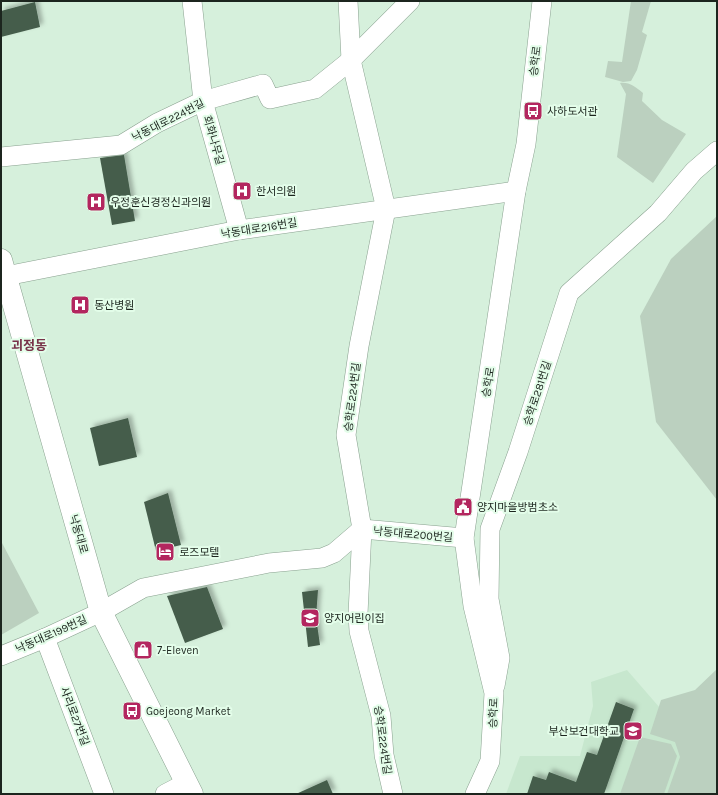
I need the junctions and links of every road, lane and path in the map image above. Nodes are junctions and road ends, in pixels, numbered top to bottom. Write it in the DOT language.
graph roads {
  1 [pos="192,1"];
  2 [pos="348,1"];
  3 [pos="410,1"];
  4 [pos="542,1"];
  5 [pos="351,60"];
  6 [pos="203,101"];
  7 [pos="717,152"];
  8 [pos="1,157"];
  9 [pos="516,191"];
  10 [pos="386,209"];
  11 [pos="239,230"];
  12 [pos="2,271"];
  13 [pos="362,529"];
  14 [pos="464,538"];
  15 [pos="101,612"];
  16 [pos="45,638"];
  17 [pos="1,656"];
  18 [pos="494,693"];
  19 [pos="189,789"];
  20 [pos="104,794"];
  21 [pos="165,794"];
  22 [pos="393,794"];
  23 [pos="475,794"];
  1 -- 6 [label="street, 회화나무길"];
  2 -- 5 [label="street, 승학로224번길"];
  3 -- 5 [label="street, 낙동대로224번길"];
  4 -- 9 [label="street, 승학로"];
  5 -- 6 [label="street, 낙동대로224번길"];
  5 -- 10 [label="street, 승학로224번길"];
  6 -- 8 [label="street, 낙동대로224번길"];
  6 -- 11 [label="street, 회화나무길"];
  7 -- 18 [label="street, 승학로281번길"];
  9 -- 10 [label="street, 낙동대로216번길"];
  9 -- 14 [label="street, 승학로"];
  10 -- 11 [label="street, 낙동대로216번길"];
  10 -- 13 [label="street, 승학로224번길"];
  11 -- 12 [label="street, 낙동대로216번길"];
  12 -- 15 [label="main road, 낙동대로"];
  13 -- 14 [label="street, 낙동대로200번길"];
  13 -- 15 [label="street, 낙동대로199번길"];
  13 -- 22 [label="street, 승학로224번길"];
  14 -- 18 [label="street, 승학로"];
  15 -- 16 [label="street, 낙동대로199번길"];
  15 -- 19 [label="main road, 낙동대로"];
  16 -- 17 [label="street, 낙동대로199번길"];
  16 -- 20 [label="street, 사리로27번길"];
  18 -- 23 [label="street, 승학로"];
  19 -- 21 [label="street"];
}
